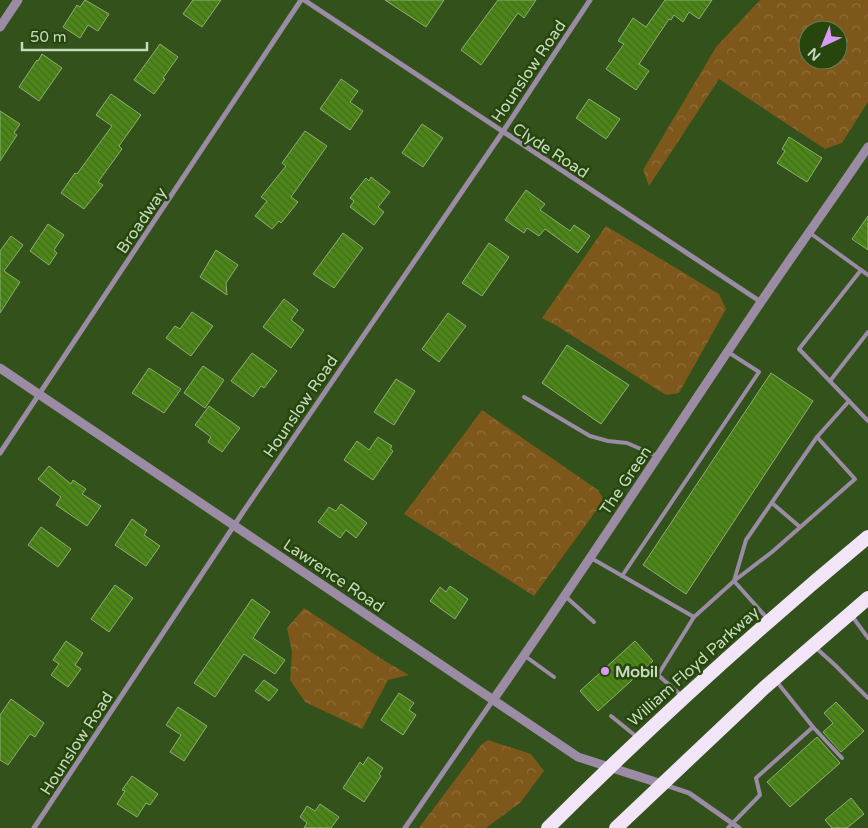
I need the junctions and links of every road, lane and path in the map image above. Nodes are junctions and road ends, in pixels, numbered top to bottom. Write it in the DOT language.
graph roads {
  1 [pos="18,0"];
  2 [pos="303,0"];
  3 [pos="590,0"];
  4 [pos="0,27"];
  5 [pos="502,133"];
  6 [pos="868,147"];
  7 [pos="810,233"];
  8 [pos="861,270"];
  9 [pos="868,275"];
  10 [pos="761,302"];
  11 [pos="868,332"];
  12 [pos="728,352"];
  13 [pos="0,368"];
  14 [pos="830,381"];
  15 [pos="40,395"];
  16 [pos="524,397"];
  17 [pos="849,400"];
  18 [pos="868,421"];
  19 [pos="816,438"];
  20 [pos="0,453"];
  21 [pos="659,457"];
  22 [pos="772,503"];
  23 [pos="234,526"];
  24 [pos="800,527"];
  25 [pos="868,537"];
  26 [pos="591,558"];
  27 [pos="622,576"];
  28 [pos="734,581"];
  29 [pos="565,596"];
  30 [pos="868,598"];
  31 [pos="850,613"];
  32 [pos="694,617"];
  33 [pos="769,621"];
  34 [pos="594,622"];
  35 [pos="868,638"];
  36 [pos="812,645"];
  37 [pos="524,656"];
  38 [pos="554,677"];
  39 [pos="774,679"];
  40 [pos="683,698"];
  41 [pos="868,698"];
  42 [pos="494,700"];
  43 [pos="612,716"];
  44 [pos="813,726"];
  45 [pos="639,738"];
  46 [pos="842,758"];
  47 [pos="609,767"];
  48 [pos="662,784"];
  49 [pos="732,823"];
  50 [pos="34,828"];
  51 [pos="405,828"];
  52 [pos="548,828"];
  53 [pos="616,828"];
  54 [pos="728,828"];
  55 [pos="739,828"];
  1 -- 4 [label="street"];
  2 -- 5 [label="street, Clyde Road"];
  2 -- 15 [label="street, Broadway"];
  3 -- 5 [label="street, Hounslow Road"];
  5 -- 10 [label="street, Clyde Road"];
  5 -- 23 [label="street, Hounslow Road"];
  6 -- 7 [label="street, The Green"];
  7 -- 8 [label="lane"];
  7 -- 10 [label="street, The Green"];
  8 -- 9 [label="lane"];
  8 -- 14 [label="lane"];
  10 -- 12 [label="street, The Green"];
  11 -- 14 [label="lane"];
  12 -- 21 [label="street, The Green"];
  12 -- 27 [label="lane"];
  13 -- 15 [label="street, Lawrence Road"];
  14 -- 17 [label="lane"];
  15 -- 20 [label="street, Broadway"];
  15 -- 23 [label="street, Lawrence Road"];
  16 -- 21 [label="lane"];
  17 -- 18 [label="lane"];
  17 -- 19 [label="lane"];
  19 -- 22 [label="lane"];
  19 -- 24 [label="lane"];
  21 -- 26 [label="street, The Green"];
  22 -- 24 [label="lane"];
  22 -- 28 [label="lane"];
  23 -- 42 [label="street, Lawrence Road"];
  23 -- 50 [label="street, Hounslow Road"];
  24 -- 28 [label="lane"];
  25 -- 33 [label="highway, William Floyd Parkway"];
  26 -- 27 [label="lane"];
  26 -- 29 [label="street, The Green"];
  27 -- 32 [label="lane"];
  28 -- 32 [label="lane"];
  28 -- 33 [label="lane"];
  29 -- 34 [label="lane"];
  29 -- 37 [label="street, The Green"];
  30 -- 31 [label="highway"];
  31 -- 35 [label="lane"];
  31 -- 36 [label="highway"];
  32 -- 40 [label="lane"];
  33 -- 40 [label="highway, William Floyd Parkway"];
  36 -- 39 [label="highway"];
  36 -- 41 [label="lane"];
  37 -- 38 [label="lane"];
  37 -- 42 [label="street, The Green"];
  39 -- 44 [label="lane"];
  39 -- 48 [label="highway"];
  40 -- 45 [label="highway, William Floyd Parkway"];
  42 -- 47 [label="street, Lawrence Road"];
  42 -- 51 [label="street, The Green"];
  43 -- 45 [label="lane"];
  44 -- 46 [label="lane"];
  44 -- 49 [label="lane"];
  45 -- 47 [label="highway, William Floyd Parkway"];
  47 -- 48 [label="street, Lawrence Road"];
  47 -- 52 [label="highway, William Floyd Parkway"];
  48 -- 49 [label="street"];
  48 -- 53 [label="highway"];
  49 -- 54 [label="lane"];
  49 -- 55 [label="street"];
}
